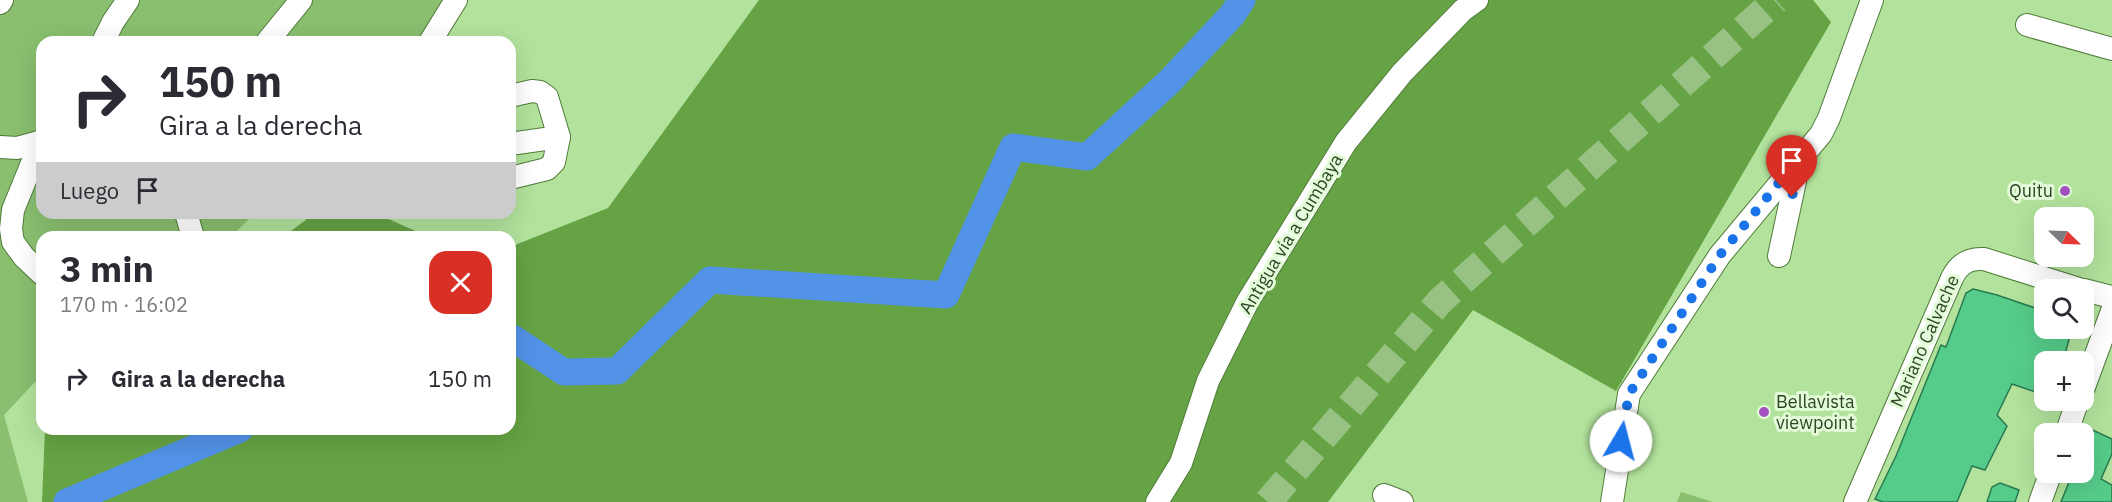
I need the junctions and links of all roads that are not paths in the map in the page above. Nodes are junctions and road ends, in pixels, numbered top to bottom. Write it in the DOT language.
graph roads {
  1 [pos="128,0"];
  2 [pos="301,0"];
  3 [pos="456,0"];
  4 [pos="1477,0"];
  5 [pos="1872,0"];
  6 [pos="2027,25"];
  7 [pos="106,36"];
  8 [pos="272,36"];
  9 [pos="434,36"];
  10 [pos="2112,49"];
  11 [pos="516,95"];
  12 [pos="559,137"];
  13 [pos="36,142"];
  14 [pos="516,143"];
  15 [pos="0,147"];
  16 [pos="36,153"];
  17 [pos="1800,157"];
  18 [pos="516,177"];
  19 [pos="1779,256"];
  20 [pos="36,268"];
  21 [pos="2048,279"];
  22 [pos="2094,293"];
  23 [pos="2112,297"];
  24 [pos="2112,311"];
  25 [pos="2094,360"];
  26 [pos="2047,483"];
  27 [pos="1157,502"];
  28 [pos="1612,502"];
  29 [pos="1855,502"];
  30 [pos="2040,502"];
  1 -- 7 [label="street"];
  2 -- 8 [label="street"];
  3 -- 9 [label="street"];
  4 -- 27 [label="street, Antigua vía a Cumbaya"];
  5 -- 17 [label="street"];
  6 -- 10 [label="street"];
  11 -- 12 [label="street"];
  12 -- 14 [label="street"];
  12 -- 18 [label="street"];
  13 -- 15 [label="street"];
  16 -- 20 [label="street"];
  17 -- 19 [label="street"];
  17 -- 28 [label="street"];
  21 -- 29 [label="street, Mariano Calvache"];
  22 -- 23 [label="street, Mariano Calvache"];
  24 -- 25 [label="street"];
  26 -- 30 [label="street"];
}
